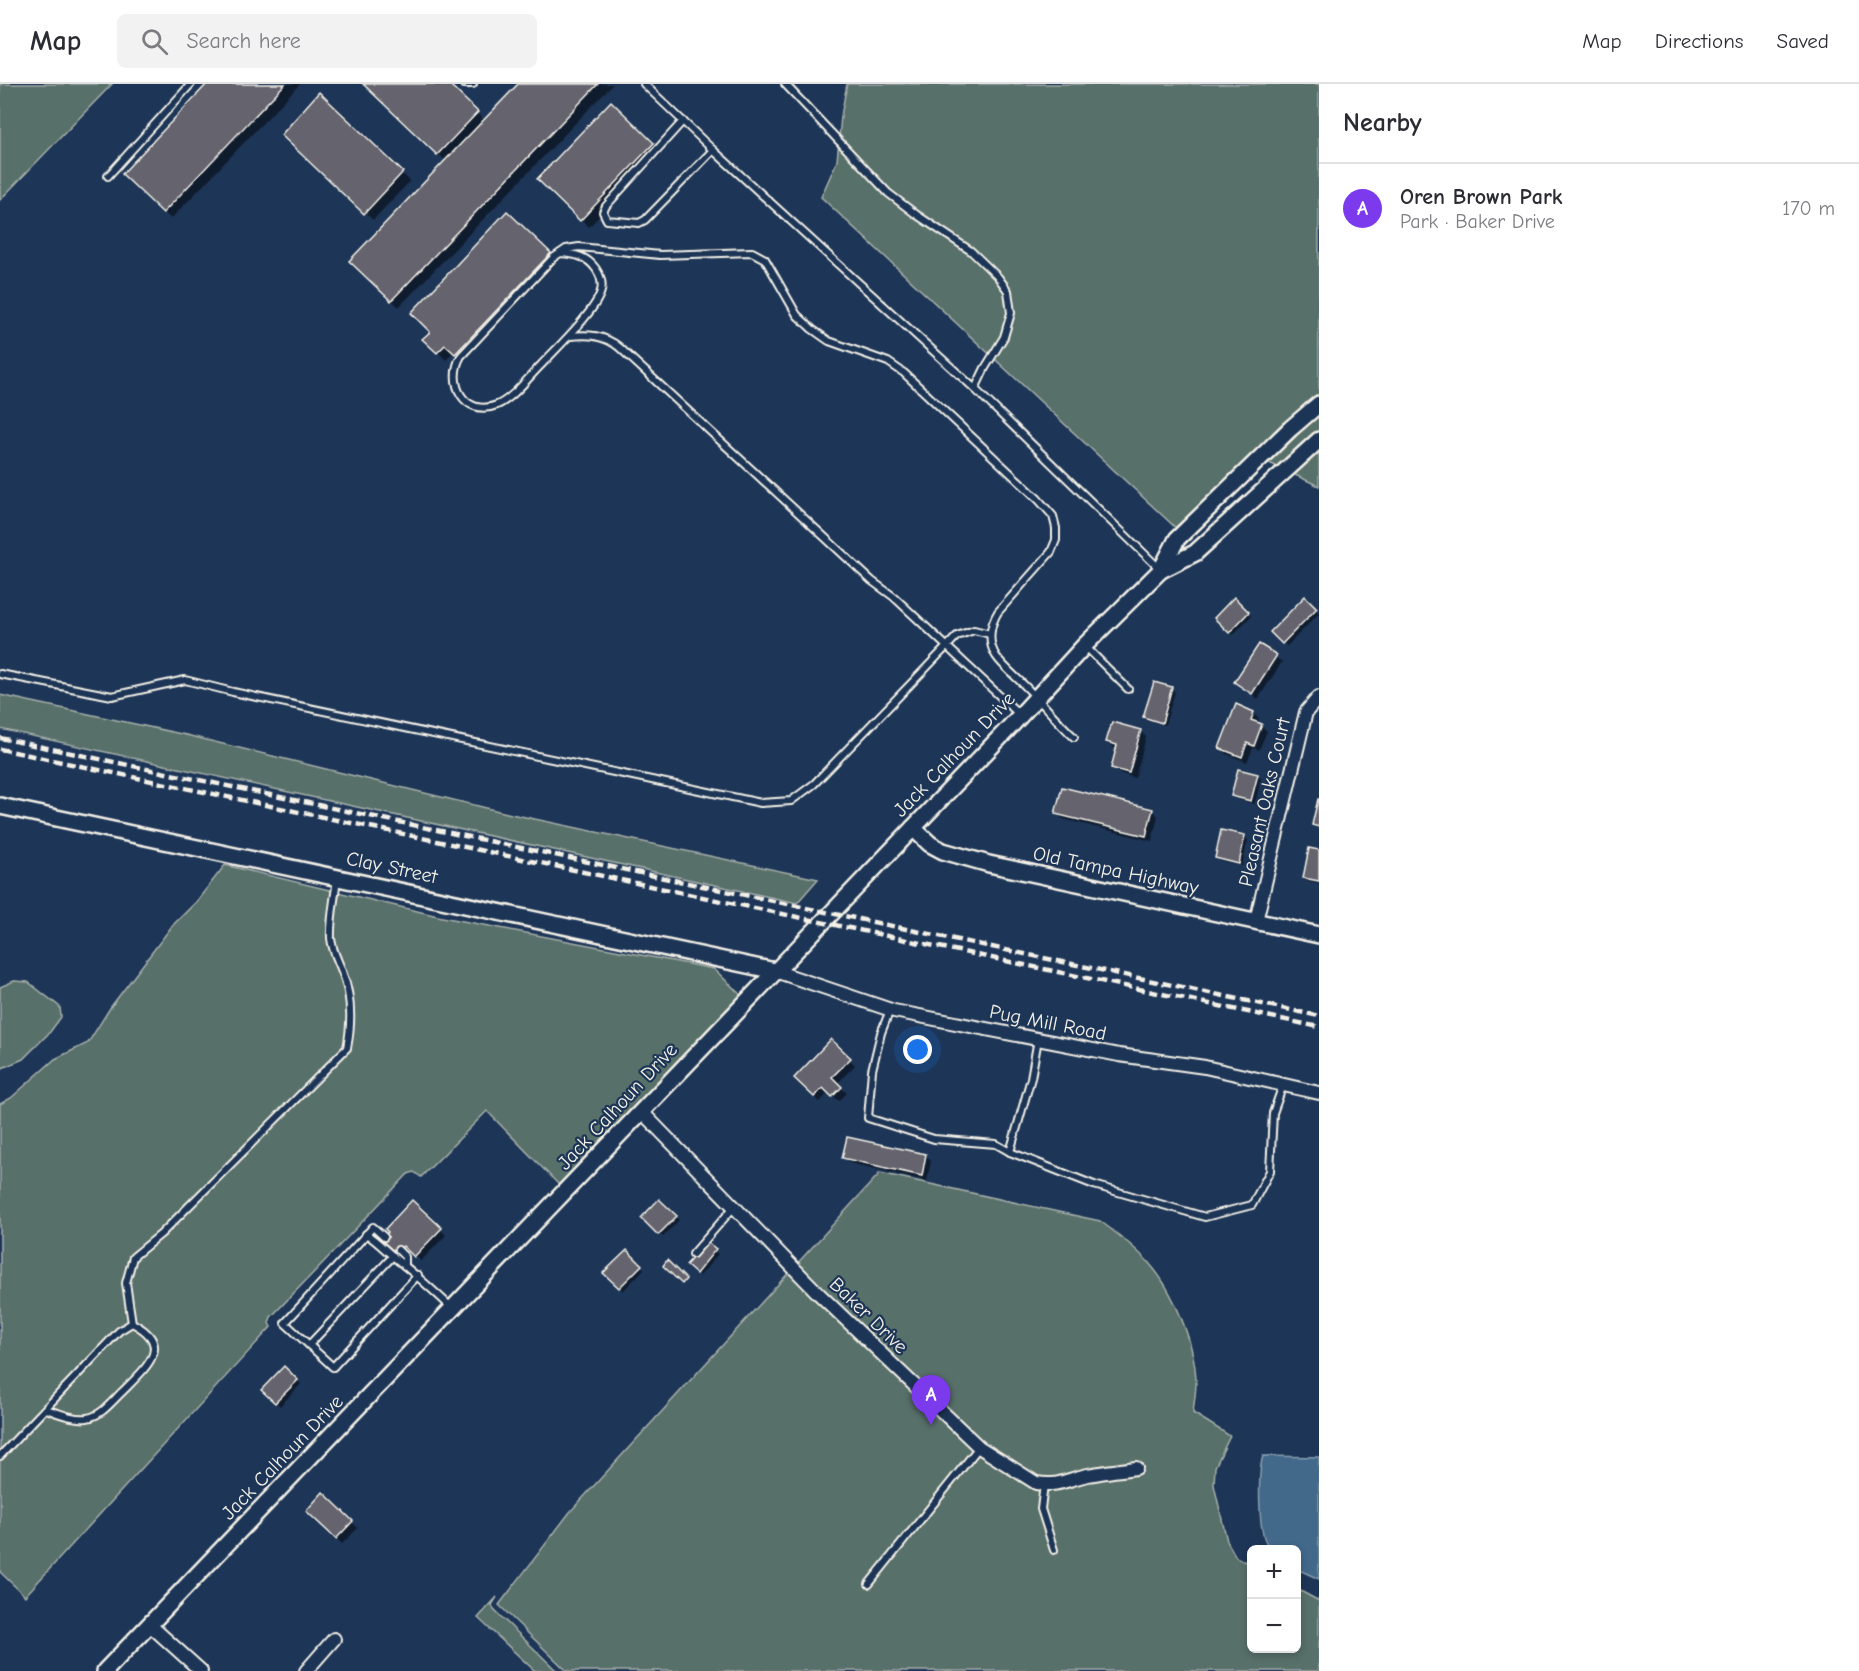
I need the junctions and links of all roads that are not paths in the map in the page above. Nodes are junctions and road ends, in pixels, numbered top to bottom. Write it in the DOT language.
graph roads {
  1 [pos="190,84"];
  2 [pos="464,84"];
  3 [pos="473,84"];
  4 [pos="644,84"];
  5 [pos="785,84"];
  6 [pos="683,121"];
  7 [pos="713,150"];
  8 [pos="108,176"];
  9 [pos="560,253"];
  10 [pos="570,336"];
  11 [pos="975,389"];
  12 [pos="1319,404"];
  13 [pos="1319,440"];
  14 [pos="1161,570"];
  15 [pos="990,634"];
  16 [pos="1085,645"];
  17 [pos="948,646"];
  18 [pos="0,674"];
  19 [pos="1128,689"];
  20 [pos="1319,697"];
  21 [pos="1037,698"];
  22 [pos="1021,715"];
  23 [pos="1074,737"];
  24 [pos="0,806"];
  25 [pos="913,828"];
  26 [pos="337,877"];
  27 [pos="1256,921"];
  28 [pos="1319,935"];
  29 [pos="775,970"];
  30 [pos="890,1010"];
  31 [pos="1038,1039"];
  32 [pos="1283,1085"];
  33 [pos="1319,1093"];
  34 [pos="641,1111"];
  35 [pos="1010,1152"];
  36 [pos="734,1207"];
  37 [pos="366,1234"];
  38 [pos="384,1237"];
  39 [pos="398,1250"];
  40 [pos="693,1254"];
  41 [pos="393,1256"];
  42 [pos="405,1266"];
  43 [pos="418,1275"];
  44 [pos="453,1309"];
  45 [pos="132,1323"];
  46 [pos="309,1345"];
  47 [pos="46,1409"];
  48 [pos="979,1447"];
  49 [pos="0,1456"];
  50 [pos="1136,1468"];
  51 [pos="1044,1484"];
  52 [pos="1054,1550"];
  53 [pos="869,1584"];
  54 [pos="150,1625"];
  55 [pos="334,1639"];
  56 [pos="105,1671"];
  57 [pos="201,1671"];
  58 [pos="306,1671"];
  1 -- 8 [label="lane"];
  2 -- 3 [label="lane"];
  4 -- 6 [label="lane"];
  5 -- 11 [label="lane"];
  6 -- 7 [label="lane"];
  6 -- 7 [label="lane"];
  7 -- 11 [label="lane"];
  9 -- 10 [label="lane"];
  9 -- 10 [label="lane"];
  9 -- 15 [label="lane"];
  10 -- 17 [label="lane"];
  11 -- 14 [label="lane"];
  12 -- 14 [label="street, Jack Calhoun Drive"];
  13 -- 14 [label="street, Jack Calhoun Drive"];
  14 -- 16 [label="street, Jack Calhoun Drive"];
  15 -- 17 [label="lane"];
  15 -- 21 [label="lane"];
  16 -- 19 [label="lane"];
  16 -- 21 [label="street, Jack Calhoun Drive"];
  17 -- 18 [label="lane"];
  17 -- 22 [label="lane"];
  20 -- 27 [label="street, Pleasant Oaks Court"];
  21 -- 22 [label="street, Jack Calhoun Drive"];
  21 -- 23 [label="lane"];
  22 -- 25 [label="street, Jack Calhoun Drive"];
  24 -- 26 [label="street, Clay Street"];
  25 -- 27 [label="street, Old Tampa Highway"];
  25 -- 29 [label="street, Jack Calhoun Drive"];
  26 -- 29 [label="street, Clay Street"];
  26 -- 45 [label="lane"];
  27 -- 28 [label="street, Old Tampa Highway"];
  29 -- 30 [label="street, Pug Mill Road"];
  29 -- 34 [label="street, Jack Calhoun Drive"];
  30 -- 31 [label="street, Pug Mill Road"];
  30 -- 35 [label="lane"];
  31 -- 32 [label="street, Pug Mill Road"];
  31 -- 35 [label="lane"];
  32 -- 33 [label="street, Pug Mill Road"];
  32 -- 35 [label="lane"];
  34 -- 36 [label="street, Baker Drive"];
  34 -- 44 [label="street, Jack Calhoun Drive"];
  36 -- 40 [label="lane"];
  36 -- 48 [label="street, Baker Drive"];
  37 -- 38 [label="lane"];
  37 -- 41 [label="lane"];
  37 -- 46 [label="lane"];
  39 -- 42 [label="lane"];
  41 -- 42 [label="lane"];
  41 -- 46 [label="lane"];
  42 -- 43 [label="lane"];
  43 -- 44 [label="lane"];
  43 -- 46 [label="lane"];
  44 -- 54 [label="street, Jack Calhoun Drive"];
  45 -- 47 [label="lane"];
  45 -- 47 [label="lane"];
  47 -- 49 [label="lane"];
  48 -- 51 [label="street, Baker Drive"];
  48 -- 53 [label="lane"];
  50 -- 51 [label="street"];
  51 -- 52 [label="lane"];
  54 -- 56 [label="street, Jack Calhoun Drive"];
  54 -- 57 [label="street"];
  55 -- 58 [label="street"];
}
